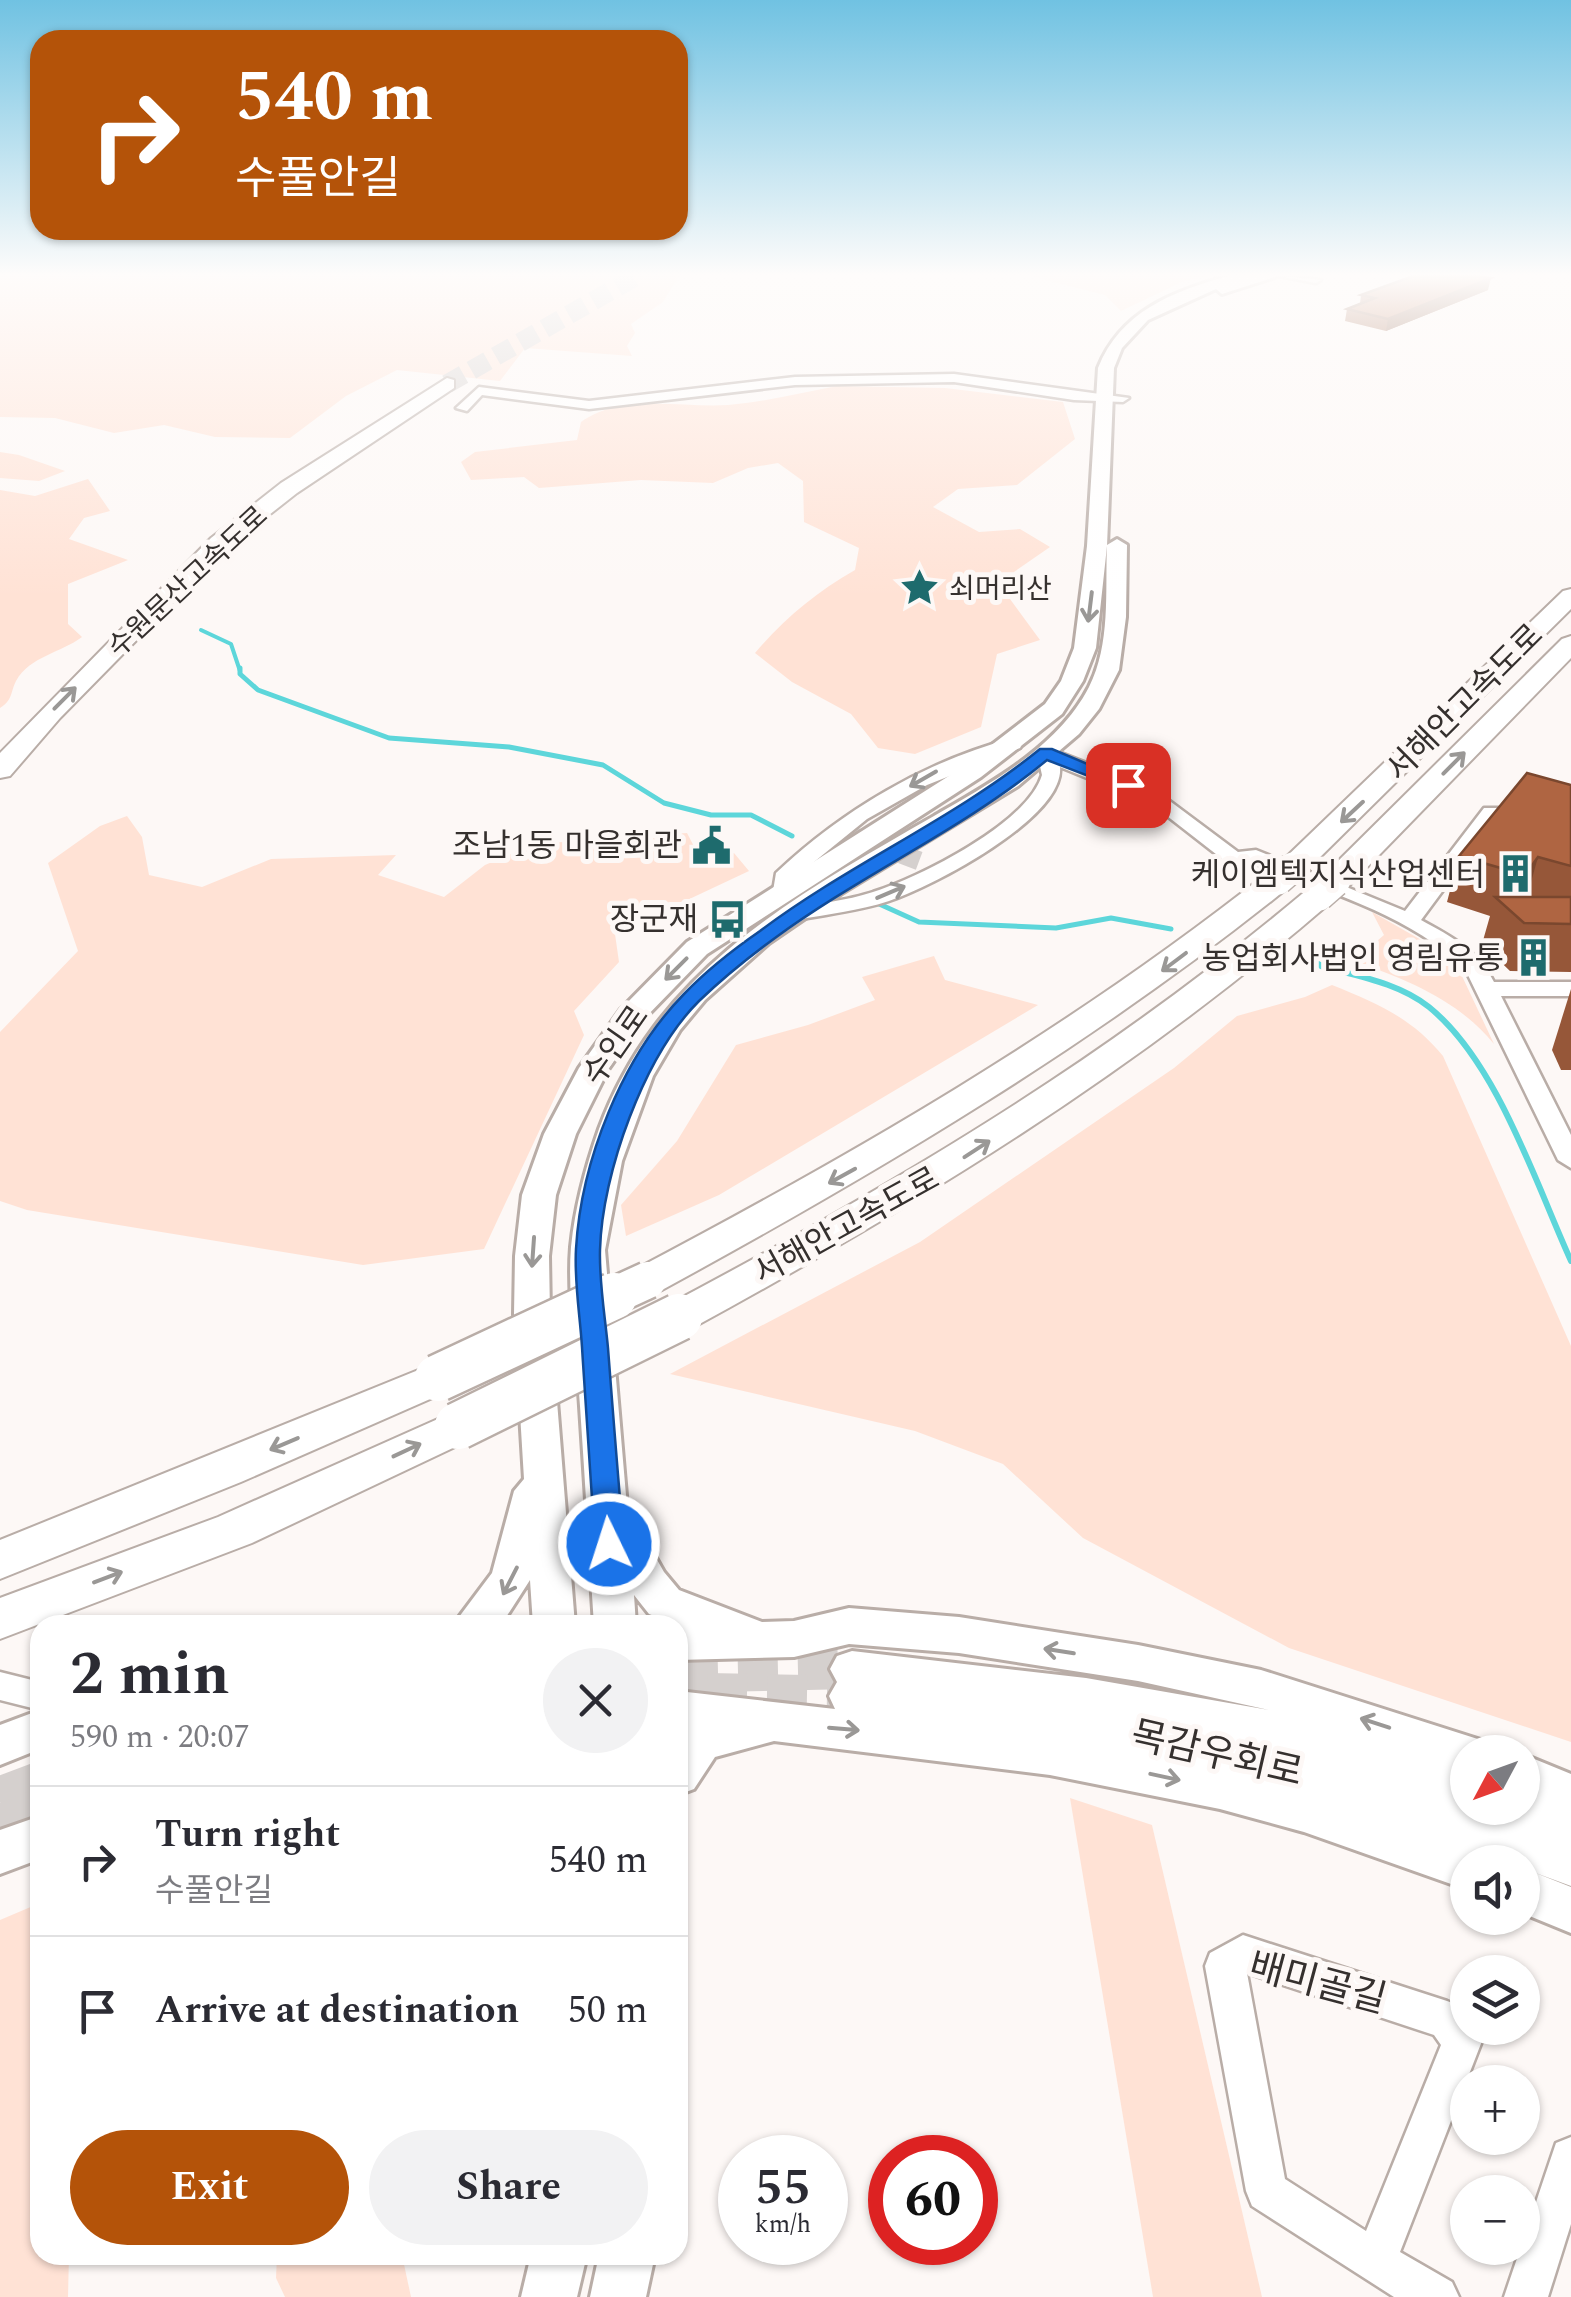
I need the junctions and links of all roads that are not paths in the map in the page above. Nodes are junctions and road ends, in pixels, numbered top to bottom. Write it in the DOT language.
graph roads {
  1 [pos="415,383"];
  2 [pos="779,383"];
  3 [pos="981,383"];
  4 [pos="1113,383"];
  5 [pos="1118,383"];
  6 [pos="447,384"];
  7 [pos="1114,398"];
  8 [pos="462,408"];
  9 [pos="1571,596"];
  10 [pos="1571,644"];
  11 [pos="31,700"];
  12 [pos="1013,744"];
  13 [pos="1046,753"];
  14 [pos="0,770"];
  15 [pos="1491,812"];
  16 [pos="790,902"];
  17 [pos="1409,921"];
  18 [pos="1488,989"];
  19 [pos="1571,989"];
  20 [pos="1571,1160"];
  21 [pos="542,1457"];
  22 [pos="606,1508"];
  23 [pos="0,1560"];
  24 [pos="8,1615"];
  25 [pos="485,1615"];
  26 [pos="553,1615"];
  27 [pos="614,1615"];
  28 [pos="764,1639"];
  29 [pos="688,1642"];
  30 [pos="0,1686"];
  31 [pos="30,1694"];
  32 [pos="688,1711"];
  33 [pos="780,1723"];
  34 [pos="30,1734"];
  35 [pos="0,1745"];
  36 [pos="1450,1749"];
  37 [pos="688,1760"];
  38 [pos="1540,1782"];
  39 [pos="1450,1783"];
  40 [pos="1571,1795"];
  41 [pos="1540,1819"];
  42 [pos="1450,1820"];
  43 [pos="1465,1825"];
  44 [pos="1571,1831"];
  45 [pos="30,1841"];
  46 [pos="0,1852"];
  47 [pos="1450,1860"];
  48 [pos="1571,1864"];
  49 [pos="1540,1897"];
  50 [pos="1571,1910"];
  51 [pos="1571,2158"];
  52 [pos="1375,2262"];
  53 [pos="557,2265"];
  54 [pos="625,2265"];
  55 [pos="550,2297"];
  56 [pos="618,2297"];
  57 [pos="1437,2297"];
  58 [pos="1526,2297"];
  1 -- 11 [label="highway, 수원문산고속도로"];
  2 -- 8 [label="street"];
  3 -- 7 [label="street"];
  4 -- 7 [label="main road, 수인로"];
  5 -- 7 [label="main road, 수인로"];
  14 -- 6 [label="highway, 수원문산고속도로, one-way"];
  7 -- 12 [label="main road, 수인로, one-way"];
  7 -- 13 [label="main road, 수인로"];
  9 -- 23 [label="highway, 서해안고속도로, one-way, bridge"];
  24 -- 10 [label="highway, 서해안고속도로, one-way, bridge"];
  12 -- 16 [label="main road, 수인로"];
  12 -- 16 [label="street, one-way"];
  13 -- 16 [label="main road, 수인로"];
  16 -- 13 [label="street, one-way"];
  13 -- 17 [label="street"];
  15 -- 17 [label="street"];
  16 -- 21 [label="main road, 수인로, one-way"];
  16 -- 22 [label="main road, 수인로"];
  17 -- 18 [label="street"];
  18 -- 19 [label="street"];
  18 -- 20 [label="street"];
  21 -- 25 [label="main road, one-way"];
  21 -- 26 [label="main road, 수인로"];
  22 -- 27 [label="main road, 수인로"];
  22 -- 28 [label="main road"];
  28 -- 29 [label="main road"];
  36 -- 28 [label="main road, one-way"];
  30 -- 31 [label="street"];
  32 -- 33 [label="main road"];
  33 -- 37 [label="main road"];
  33 -- 47 [label="main road, one-way"];
  34 -- 35 [label="main road"];
  38 -- 40 [label="main road"];
  39 -- 42 [label="main road, 목감우회로"];
  41 -- 44 [label="main road"];
  43 -- 48 [label="main road, 목감우회로"];
  45 -- 46 [label="main road"];
  49 -- 50 [label="main road"];
  51 -- 58 [label="street"];
  52 -- 52 [label="street, 배미골길"];
  52 -- 57 [label="street, 배미골길"];
  53 -- 55 [label="main road"];
  54 -- 56 [label="main road"];
}
